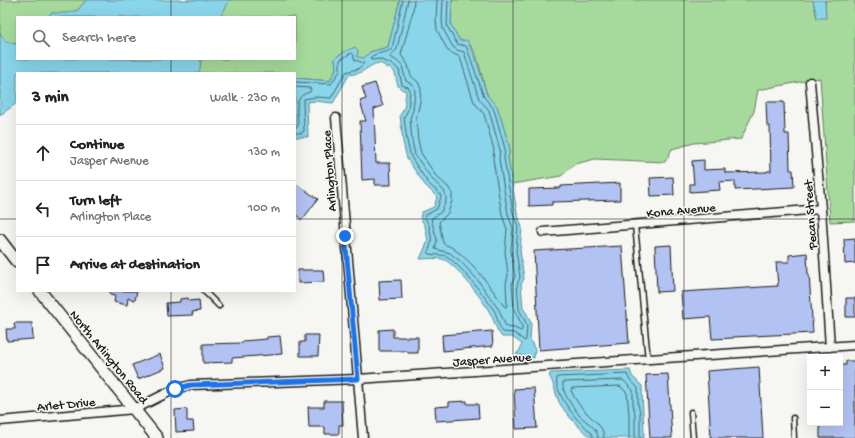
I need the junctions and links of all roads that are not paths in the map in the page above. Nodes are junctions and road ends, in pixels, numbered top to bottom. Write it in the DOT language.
graph roads {
  1 [pos="810,82"];
  2 [pos="336,118"];
  3 [pos="821,209"];
  4 [pos="635,225"];
  5 [pos="543,232"];
  6 [pos="0,240"];
  7 [pos="16,261"];
  8 [pos="41,292"];
  9 [pos="205,292"];
  10 [pos="219,306"];
  11 [pos="855,345"];
  12 [pos="830,347"];
  13 [pos="648,360"];
  14 [pos="358,379"];
  15 [pos="134,409"];
  16 [pos="691,412"];
  17 [pos="793,418"];
  18 [pos="0,421"];
  19 [pos="157,438"];
  20 [pos="363,438"];
  21 [pos="693,438"];
  22 [pos="794,438"];
  1 -- 3 [label="street, Pecan Street"];
  2 -- 14 [label="street, Arlington Place"];
  3 -- 4 [label="street, Kona Avenue"];
  3 -- 12 [label="street, Pecan Street"];
  4 -- 5 [label="street, Kona Avenue"];
  4 -- 13 [label="lane"];
  6 -- 7 [label="main road"];
  8 -- 15 [label="main road, North Arlington Road"];
  9 -- 10 [label="lane"];
  11 -- 12 [label="street, Jasper Avenue"];
  12 -- 13 [label="street, Jasper Avenue"];
  13 -- 14 [label="street, Jasper Avenue"];
  14 -- 15 [label="street, Jasper Avenue"];
  14 -- 20 [label="street, Arlington Place"];
  15 -- 18 [label="street, Arlet Drive"];
  15 -- 19 [label="main road, North Arlington Road"];
  16 -- 21 [label="lane"];
  17 -- 22 [label="lane"];
}
